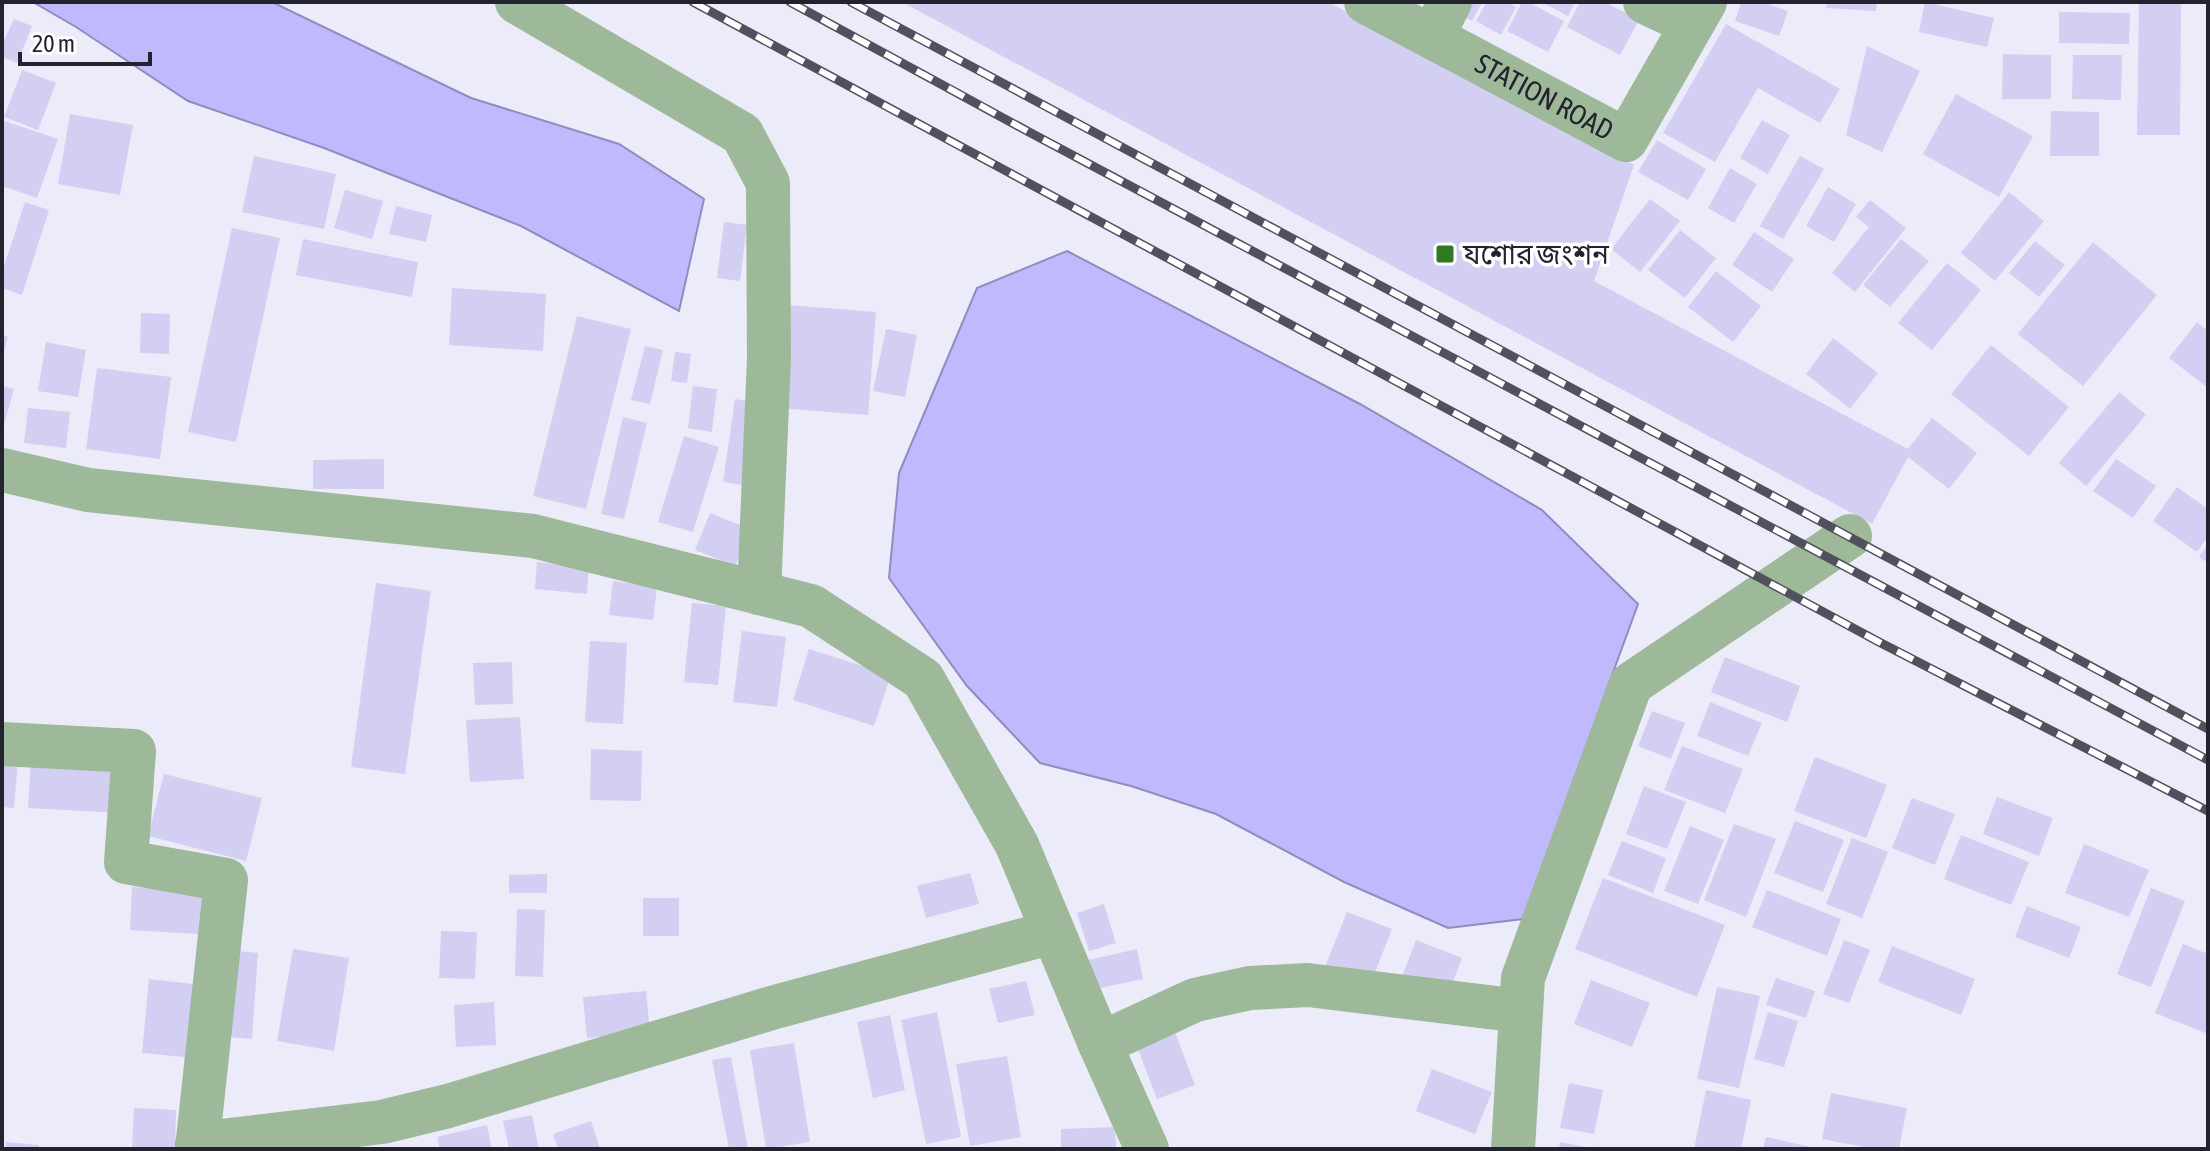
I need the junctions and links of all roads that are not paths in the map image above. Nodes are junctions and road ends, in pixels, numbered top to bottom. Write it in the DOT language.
graph roads {
  1 [pos="517,2"];
  2 [pos="1366,2"];
  3 [pos="1645,2"];
  4 [pos="1698,13"];
  5 [pos="1441,20"];
  6 [pos="2,470"];
  7 [pos="1850,536"];
  8 [pos="759,593"];
  9 [pos="2,744"];
  10 [pos="1053,932"];
  11 [pos="1521,1011"];
  12 [pos="1100,1044"];
  13 [pos="382,1136"];
  14 [pos="197,1146"];
  15 [pos="1147,1149"];
  16 [pos="1513,1149"];
  1 -- 8 [label="street"];
  2 -- 5 [label="street, STATION ROAD"];
  3 -- 4 [label="street"];
  4 -- 5 [label="street, STATION ROAD"];
  6 -- 8 [label="street"];
  7 -- 11 [label="street"];
  8 -- 10 [label="street"];
  9 -- 14 [label="street"];
  10 -- 12 [label="street"];
  10 -- 13 [label="street"];
  11 -- 12 [label="street"];
  11 -- 16 [label="street"];
  12 -- 15 [label="street"];
  13 -- 14 [label="street"];
}
